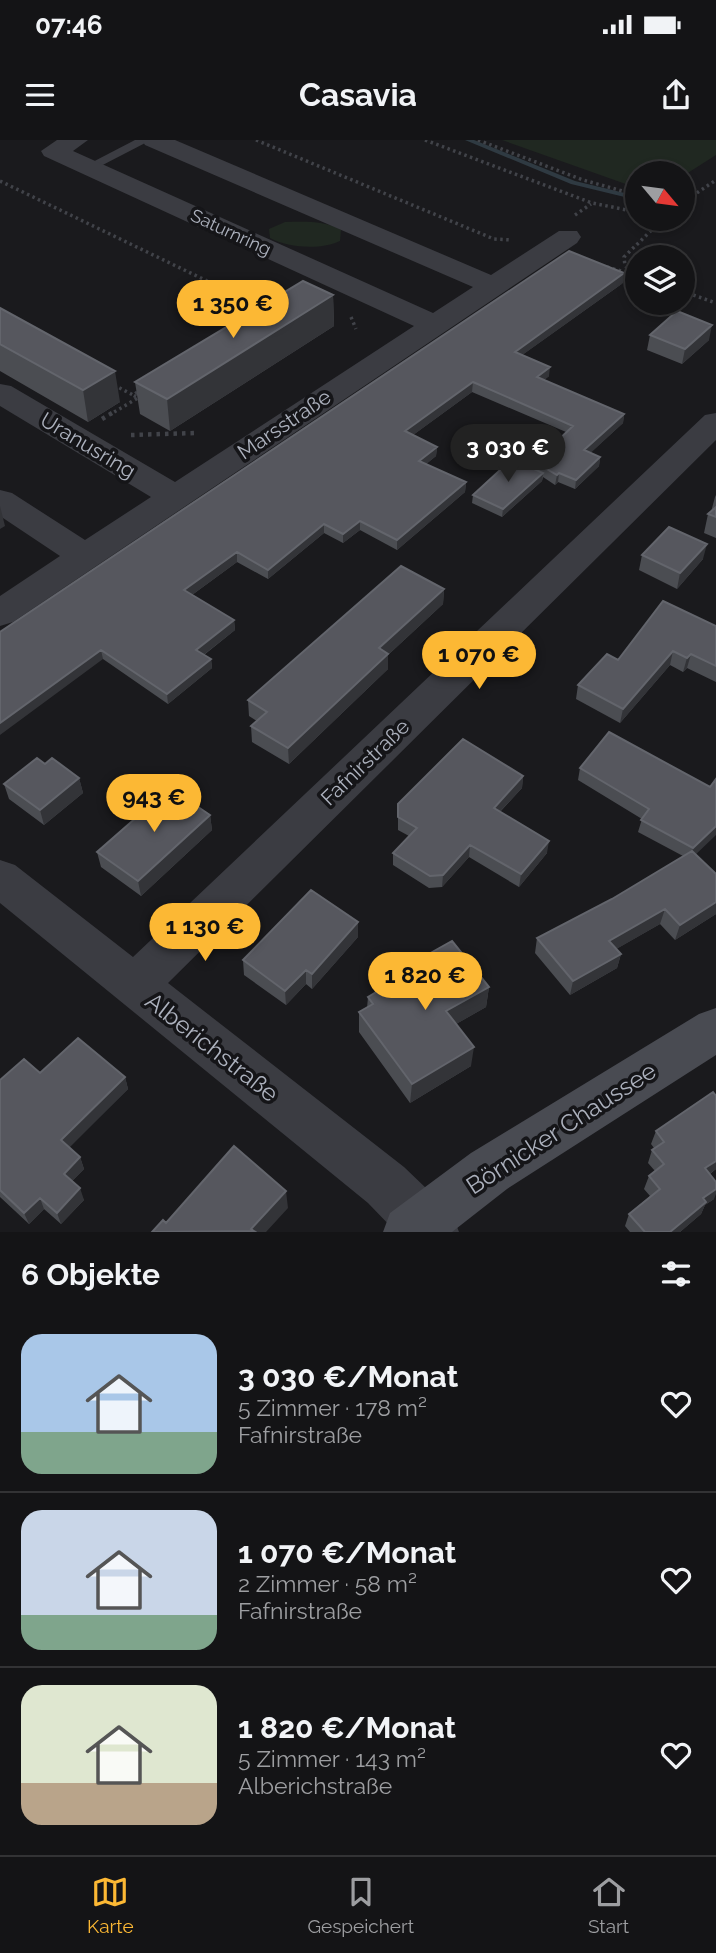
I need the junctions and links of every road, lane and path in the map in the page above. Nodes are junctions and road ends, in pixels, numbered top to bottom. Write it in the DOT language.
graph roads {
  1 [pos="76,140"];
  2 [pos="145,140"];
  3 [pos="154,140"];
  4 [pos="256,140"];
  5 [pos="425,140"];
  6 [pos="478,140"];
  7 [pos="89,167"];
  8 [pos="716,180"];
  9 [pos="0,181"];
  10 [pos="625,192"];
  11 [pos="695,194"];
  12 [pos="625,210"];
  13 [pos="649,231"];
  14 [pos="494,239"];
  15 [pos="559,242"];
  16 [pos="636,245"];
  17 [pos="625,270"];
  18 [pos="491,285"];
  19 [pos="695,296"];
  20 [pos="716,303"];
  21 [pos="270,312"];
  22 [pos="433,324"];
  23 [pos="108,382"];
  24 [pos="144,388"];
  25 [pos="0,393"];
  26 [pos="133,395"];
  27 [pos="716,422"];
  28 [pos="74,436"];
  29 [pos="176,497"];
  30 [pos="0,501"];
  31 [pos="85,556"];
  32 [pos="0,613"];
  33 [pos="0,878"];
  34 [pos="135,985"];
  35 [pos="716,1029"];
  36 [pos="421,1228"];
  1 -- 7 [label="street, Saturnring"];
  2 -- 7 [label="lane"];
  3 -- 18 [label="street"];
  4 -- 14 [label="path"];
  5 -- 12 [label="path"];
  6 -- 10 [label="path"];
  7 -- 22 [label="street, Saturnring"];
  8 -- 11 [label="path"];
  9 -- 21 [label="path"];
  13 -- 16 [label="path"];
  15 -- 17 [label="path"];
  15 -- 18 [label="street, Marsstraße"];
  18 -- 22 [label="street, Marsstraße"];
  19 -- 20 [label="path"];
  22 -- 29 [label="street, Marsstraße"];
  23 -- 26 [label="path"];
  24 -- 26 [label="path"];
  25 -- 28 [label="street, Uranusring"];
  26 -- 28 [label="path"];
  27 -- 34 [label="street, Fafnirstraße"];
  28 -- 29 [label="street, Uranusring"];
  29 -- 31 [label="street, Marsstraße"];
  30 -- 31 [label="street"];
  31 -- 32 [label="street, Marsstraße"];
  33 -- 34 [label="street, Alberichstraße"];
  34 -- 36 [label="street, Alberichstraße"];
  35 -- 36 [label="main road, Börnicker Chaussee"];
}
